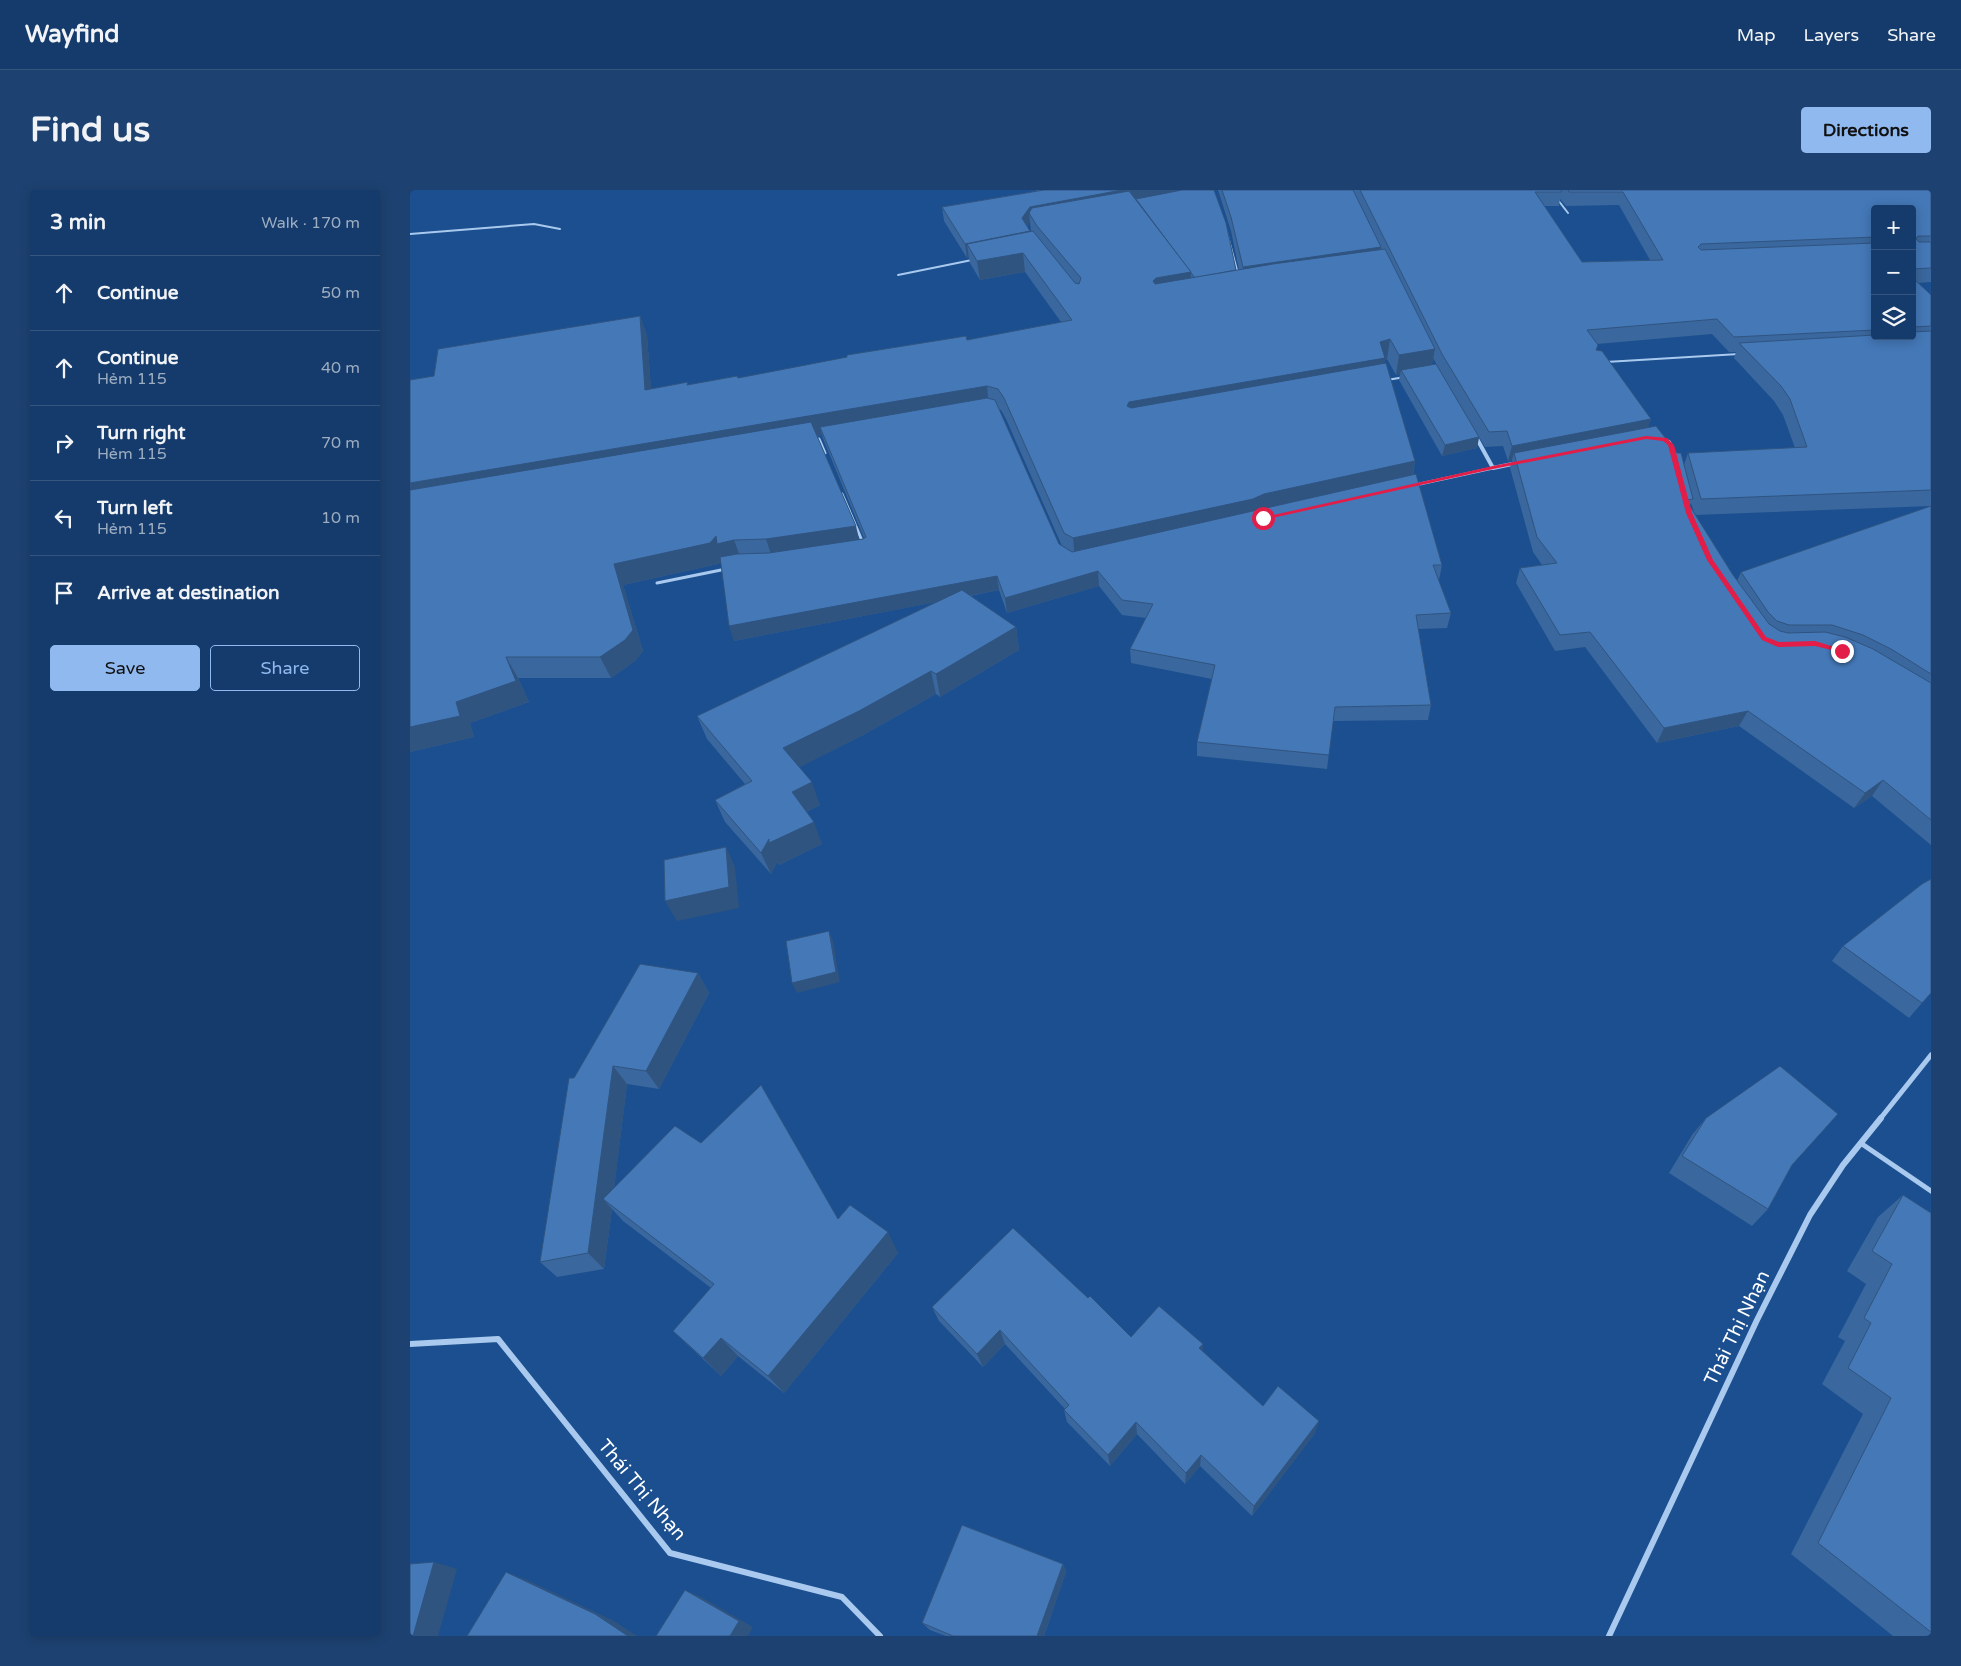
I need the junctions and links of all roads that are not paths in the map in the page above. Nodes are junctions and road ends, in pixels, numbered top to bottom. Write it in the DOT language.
graph roads {
  1 [pos="1556,198"];
  2 [pos="1568,213"];
  3 [pos="1225,224"];
  4 [pos="560,229"];
  5 [pos="410,234"];
  6 [pos="981,258"];
  7 [pos="898,275"];
  8 [pos="1238,276"];
  9 [pos="1743,354"];
  10 [pos="1604,362"];
  11 [pos="1407,376"];
  12 [pos="1387,380"];
  13 [pos="1475,435"];
  14 [pos="1655,437"];
  15 [pos="810,440"];
  16 [pos="826,456"];
  17 [pos="1675,458"];
  18 [pos="1527,461"];
  19 [pos="1493,468"];
  20 [pos="1407,486"];
  21 [pos="840,490"];
  22 [pos="866,550"];
  23 [pos="734,567"];
  24 [pos="657,583"];
  25 [pos="1931,1055"];
  26 [pos="1862,1144"];
  27 [pos="1931,1191"];
  28 [pos="410,1344"];
  29 [pos="880,1636"];
  30 [pos="1609,1636"];
  1 -- 2 [label="lane"];
  3 -- 8 [label="lane"];
  4 -- 5 [label="lane"];
  6 -- 7 [label="lane"];
  9 -- 10 [label="lane"];
  11 -- 12 [label="lane"];
  13 -- 19 [label="street"];
  14 -- 17 [label="street"];
  15 -- 16 [label="lane"];
  18 -- 19 [label="street"];
  19 -- 20 [label="lane"];
  21 -- 22 [label="lane"];
  23 -- 24 [label="lane"];
  25 -- 26 [label="street, Thái Thị Nhạn"];
  26 -- 27 [label="lane"];
  26 -- 30 [label="street, Thái Thị Nhạn"];
  28 -- 29 [label="street, Thái Thị Nhạn"];
}
